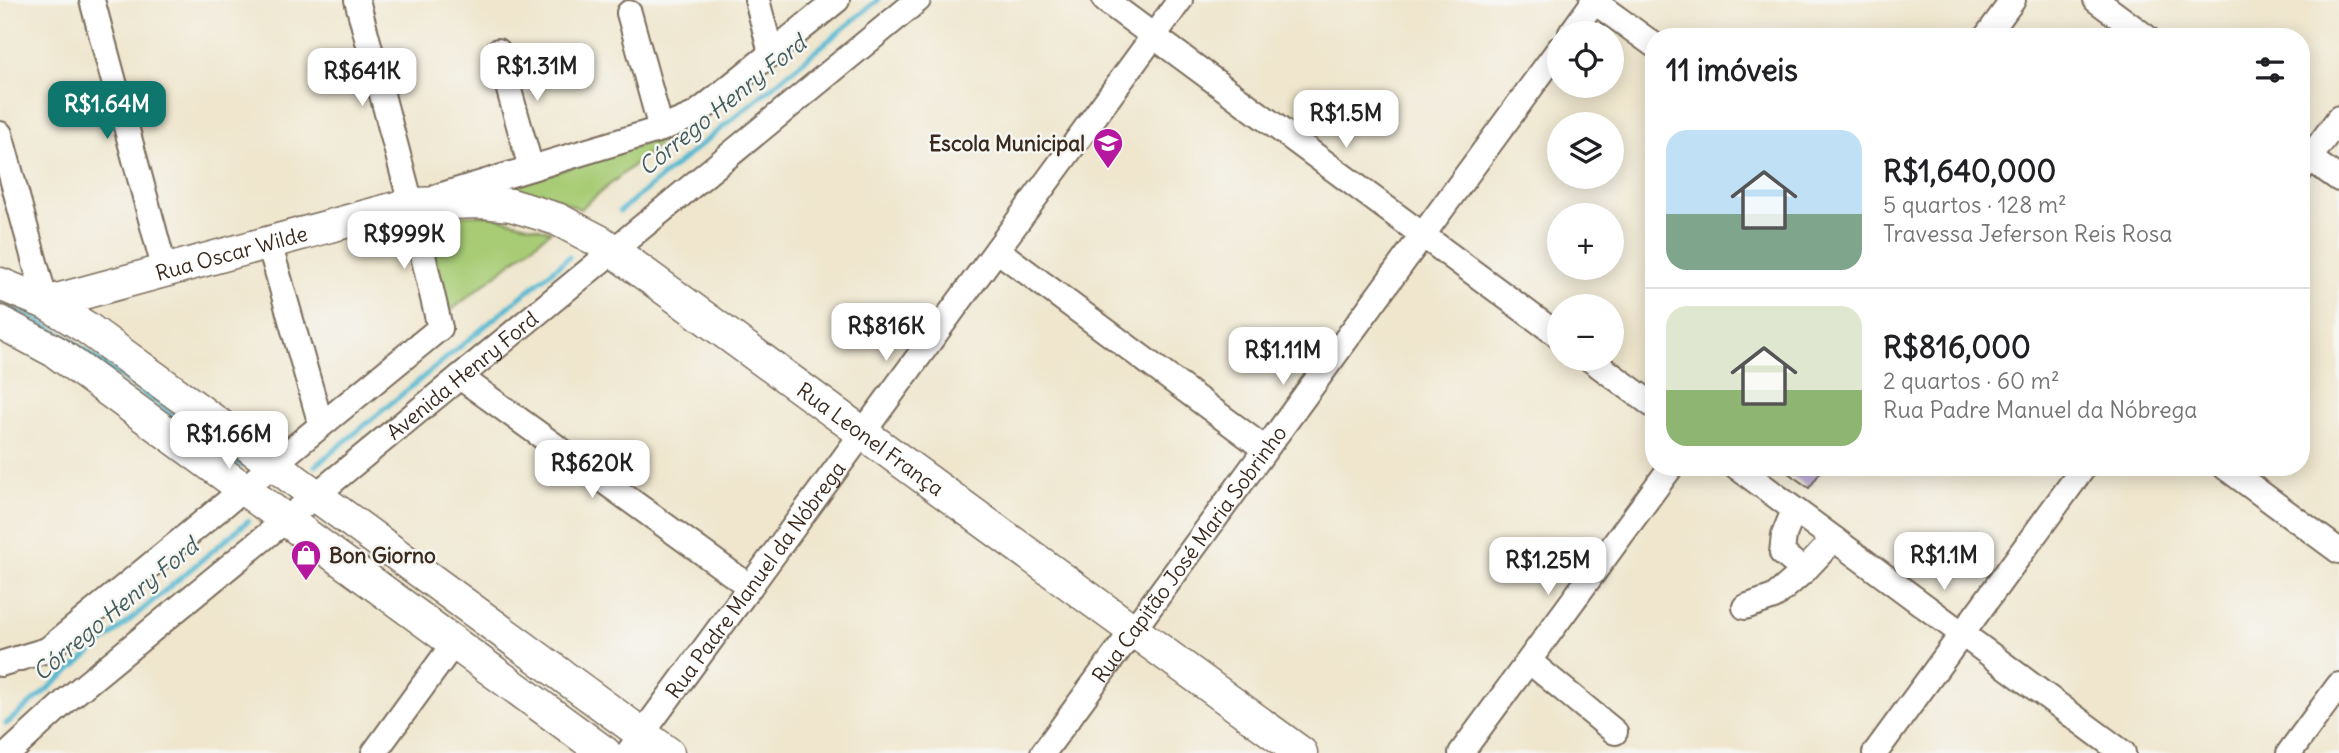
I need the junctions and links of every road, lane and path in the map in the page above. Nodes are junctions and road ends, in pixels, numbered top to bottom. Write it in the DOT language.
graph roads {
  1 [pos="92,0"];
  2 [pos="357,0"];
  3 [pos="757,0"];
  4 [pos="837,0"];
  5 [pos="918,0"];
  6 [pos="1105,0"];
  7 [pos="1181,0"];
  8 [pos="1594,0"];
  9 [pos="2013,0"];
  10 [pos="2096,0"];
  11 [pos="629,13"];
  12 [pos="1579,21"];
  13 [pos="1993,28"];
  14 [pos="2134,28"];
  15 [pos="1154,36"];
  16 [pos="1645,38"];
  17 [pos="498,51"];
  18 [pos="771,53"];
  19 [pos="1547,65"];
  20 [pos="2339,118"];
  21 [pos="661,129"];
  22 [pos="0,134"];
  23 [pos="2310,153"];
  24 [pos="2310,163"];
  25 [pos="531,168"];
  26 [pos="2339,180"];
  27 [pos="411,204"];
  28 [pos="1423,235"];
  29 [pos="269,243"];
  30 [pos="997,250"];
  31 [pos="613,251"];
  32 [pos="165,271"];
  33 [pos="0,284"];
  34 [pos="46,303"];
  35 [pos="0,322"];
  36 [pos="1547,327"];
  37 [pos="1606,371"];
  38 [pos="460,377"];
  39 [pos="1645,399"];
  40 [pos="321,425"];
  41 [pos="863,433"];
  42 [pos="1265,449"];
  43 [pos="273,464"];
  44 [pos="1664,476"];
  45 [pos="1749,476"];
  46 [pos="2077,476"];
  47 [pos="2237,476"];
  48 [pos="243,489"];
  49 [pos="316,495"];
  50 [pos="1794,510"];
  51 [pos="286,520"];
  52 [pos="1834,539"];
  53 [pos="2339,551"];
  54 [pos="1804,571"];
  55 [pos="750,587"];
  56 [pos="1745,607"];
  57 [pos="1133,630"];
  58 [pos="1962,634"];
  59 [pos="454,643"];
  60 [pos="1529,661"];
  61 [pos="0,664"];
  62 [pos="2339,685"];
  63 [pos="1615,732"];
  64 [pos="635,744"];
  65 [pos="9,753"];
  66 [pos="374,753"];
  67 [pos="605,753"];
  68 [pos="668,753"];
  69 [pos="1043,753"];
  70 [pos="1301,753"];
  71 [pos="1461,753"];
  72 [pos="1875,753"];
  73 [pos="2123,753"];
  74 [pos="2289,753"];
  1 -- 32 [label="street"];
  2 -- 27 [label="street"];
  3 -- 18 [label="street"];
  4 -- 18 [label="street"];
  5 -- 31 [label="street, Avenida Henry Ford"];
  6 -- 15 [label="street"];
  7 -- 15 [label="street, Rua Padre Manuel da Nóbrega"];
  8 -- 12 [label="street"];
  8 -- 16 [label="street"];
  9 -- 13 [label="street"];
  10 -- 14 [label="street"];
  11 -- 21 [label="street"];
  15 -- 28 [label="street"];
  15 -- 30 [label="street, Rua Padre Manuel da Nóbrega"];
  17 -- 25 [label="street"];
  18 -- 21 [label="street"];
  19 -- 28 [label="street, Rua Capitão José Maria Sobrinho"];
  20 -- 23 [label="street"];
  21 -- 25 [label="street, Rua Oscar Wilde"];
  22 -- 34 [label="street"];
  24 -- 26 [label="street"];
  25 -- 27 [label="street, Rua Oscar Wilde"];
  27 -- 29 [label="main road, Rua Oscar Wilde"];
  27 -- 31 [label="main road, Rua Leonel França"];
  27 -- 40 [label="street"];
  28 -- 36 [label="street"];
  28 -- 42 [label="street, Rua Capitão José Maria Sobrinho"];
  29 -- 32 [label="main road, Rua Oscar Wilde"];
  29 -- 40 [label="street"];
  30 -- 41 [label="street, Rua Padre Manuel da Nóbrega"];
  30 -- 42 [label="street"];
  31 -- 38 [label="street, Avenida Henry Ford"];
  31 -- 41 [label="main road, Rua Leonel França"];
  32 -- 34 [label="main road, Rua Oscar Wilde"];
  33 -- 34 [label="main road"];
  34 -- 43 [label="main road"];
  35 -- 48 [label="main road"];
  37 -- 39 [label="street"];
  38 -- 49 [label="street, Avenida Henry Ford"];
  38 -- 55 [label="street"];
  40 -- 43 [label="street"];
  41 -- 55 [label="street, Rua Padre Manuel da Nóbrega"];
  41 -- 57 [label="main road, Rua Leonel França"];
  42 -- 57 [label="street, Rua Capitão José Maria Sobrinho"];
  43 -- 48 [label="street"];
  43 -- 49 [label="main road"];
  44 -- 60 [label="street"];
  45 -- 50 [label="street"];
  46 -- 58 [label="street"];
  47 -- 53 [label="street"];
  48 -- 51 [label="main road"];
  48 -- 61 [label="street"];
  49 -- 51 [label="street, Avenida Henry Ford"];
  49 -- 64 [label="main road"];
  50 -- 52 [label="street"];
  50 -- 54 [label="street"];
  51 -- 59 [label="main road"];
  51 -- 65 [label="street, Avenida Henry Ford"];
  52 -- 54 [label="street"];
  52 -- 58 [label="street"];
  54 -- 56 [label="street"];
  55 -- 64 [label="street, Rua Padre Manuel da Nóbrega"];
  57 -- 69 [label="street, Rua Capitão José Maria Sobrinho"];
  57 -- 70 [label="main road, Rua Leonel França"];
  58 -- 72 [label="street"];
  58 -- 73 [label="street"];
  59 -- 66 [label="street"];
  59 -- 67 [label="main road"];
  60 -- 63 [label="street"];
  60 -- 71 [label="street"];
  62 -- 74 [label="street"];
  64 -- 68 [label="main road"];
}
